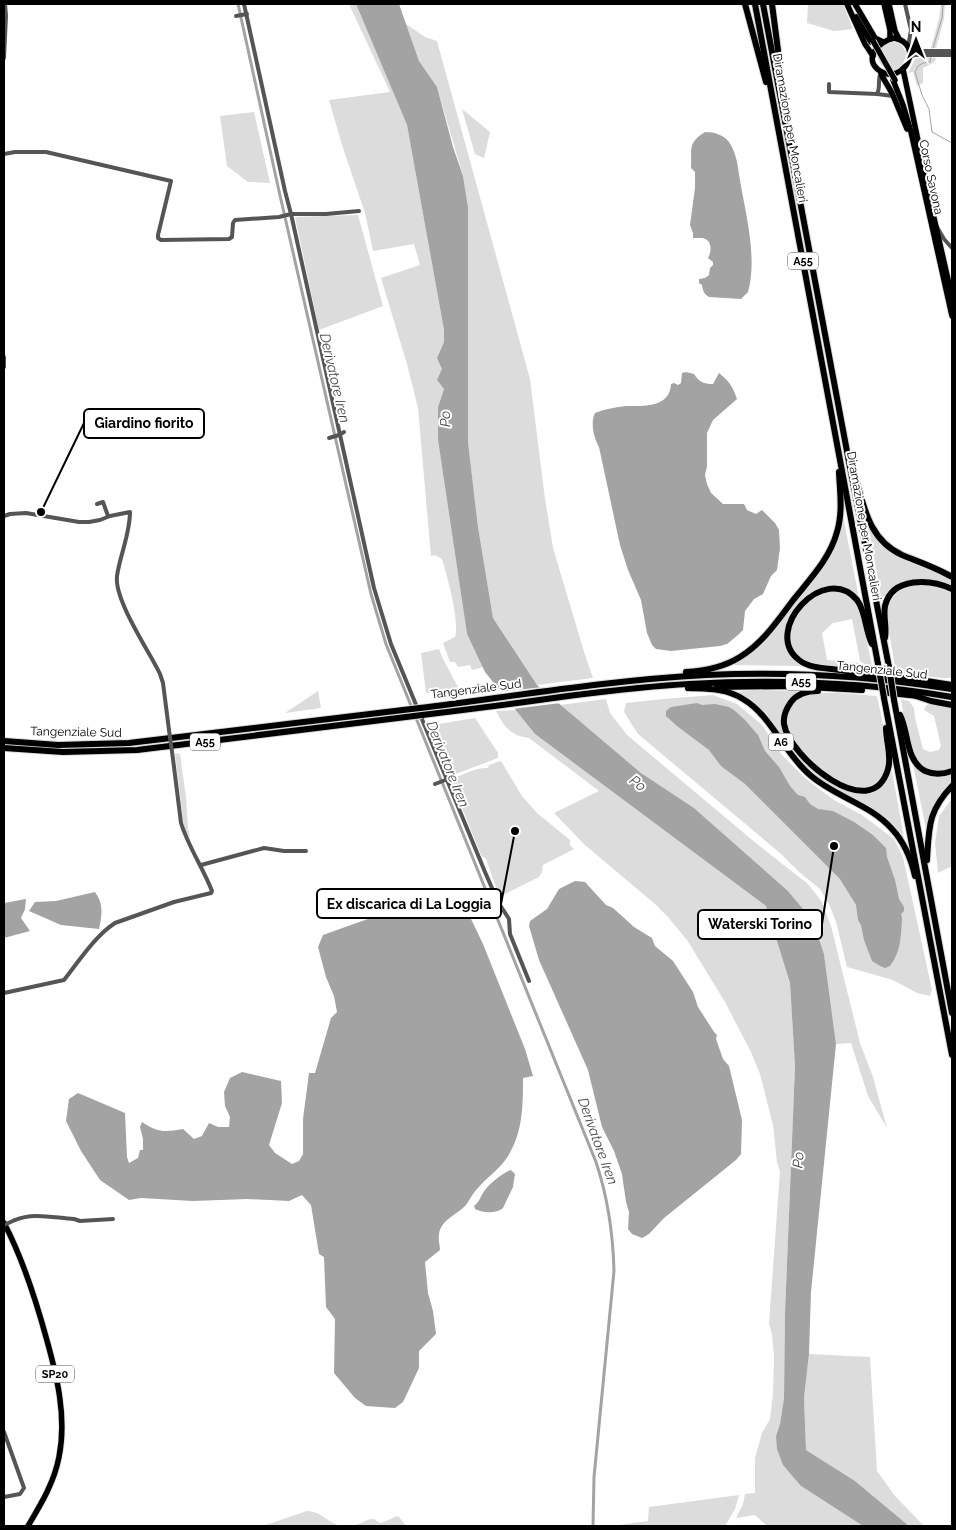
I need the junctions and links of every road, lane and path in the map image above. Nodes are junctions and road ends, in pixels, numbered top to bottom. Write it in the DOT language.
graph roads {
  1 [pos="5,4"];
  2 [pos="244,4"];
  3 [pos="744,4"];
  4 [pos="755,4"];
  5 [pos="763,4"];
  6 [pos="772,4"];
  7 [pos="851,4"];
  8 [pos="884,4"];
  9 [pos="889,4"];
  10 [pos="905,4"];
  11 [pos="246,14"];
  12 [pos="236,16"];
  13 [pos="911,30"];
  14 [pos="890,39"];
  15 [pos="900,40"];
  16 [pos="883,42"];
  17 [pos="909,48"];
  18 [pos="952,51"];
  19 [pos="952,55"];
  20 [pos="873,56"];
  21 [pos="910,57"];
  22 [pos="4,58"];
  23 [pos="903,69"];
  24 [pos="881,72"];
  25 [pos="829,84"];
  26 [pos="780,89"];
  27 [pos="877,94"];
  28 [pos="893,96"];
  29 [pos="777,120"];
  30 [pos="4,154"];
  31 [pos="920,162"];
  32 [pos="359,211"];
  33 [pos="291,214"];
  34 [pos="938,227"];
  35 [pos="952,248"];
  36 [pos="952,297"];
  37 [pos="952,316"];
  38 [pos="4,358"];
  39 [pos="4,367"];
  40 [pos="341,434"];
  41 [pos="329,438"];
  42 [pos="839,453"];
  43 [pos="849,462"];
  44 [pos="97,504"];
  45 [pos="4,516"];
  46 [pos="108,516"];
  47 [pos="952,577"];
  48 [pos="952,589"];
  49 [pos="884,642"];
  50 [pos="876,652"];
  51 [pos="851,672"];
  52 [pos="794,674"];
  53 [pos="952,680"];
  54 [pos="929,681"];
  55 [pos="647,683"];
  56 [pos="952,685"];
  57 [pos="688,688"];
  58 [pos="844,688"];
  59 [pos="952,689"];
  60 [pos="915,696"];
  61 [pos="952,698"];
  62 [pos="952,705"];
  63 [pos="896,710"];
  64 [pos="887,714"];
  65 [pos="4,741"];
  66 [pos="4,748"];
  67 [pos="952,770"];
  68 [pos="448,779"];
  69 [pos="435,784"];
  70 [pos="952,786"];
  71 [pos="306,851"];
  72 [pos="201,865"];
  73 [pos="926,869"];
  74 [pos="926,914"];
  75 [pos="529,981"];
  76 [pos="4,993"];
  77 [pos="952,1013"];
  78 [pos="952,1053"];
  79 [pos="113,1220"];
  80 [pos="4,1224"];
  81 [pos="4,1432"];
  82 [pos="4,1497"];
  83 [pos="28,1526"];
  1 -- 22 [label="street"];
  2 -- 11 [label="street"];
  3 -- 29 [label="highway"];
  4 -- 29 [label="highway, Diramazione per Moncalieri / A55"];
  5 -- 26 [label="highway, Diramazione per Moncalieri / A55"];
  6 -- 26 [label="highway"];
  7 -- 16 [label="main road"];
  7 -- 20 [label="main road"];
  7 -- 31 [label="main road, Corso Savona, bridge"];
  8 -- 14 [label="main road"];
  9 -- 15 [label="main road"];
  10 -- 13 [label="street"];
  11 -- 12 [label="street"];
  11 -- 33 [label="street"];
  13 -- 15 [label="street"];
  13 -- 17 [label="street"];
  14 -- 15 [label="main road"];
  14 -- 16 [label="main road"];
  15 -- 17 [label="main road"];
  16 -- 20 [label="main road"];
  17 -- 18 [label="street"];
  17 -- 21 [label="main road"];
  19 -- 21 [label="street"];
  20 -- 24 [label="main road"];
  21 -- 23 [label="main road"];
  23 -- 24 [label="main road"];
  23 -- 31 [label="main road"];
  24 -- 27 [label="street"];
  24 -- 28 [label="main road"];
  25 -- 27 [label="street"];
  26 -- 43 [label="highway, Diramazione per Moncalieri / A55"];
  27 -- 28 [label="street"];
  28 -- 31 [label="main road"];
  29 -- 42 [label="highway, Diramazione per Moncalieri / A55"];
  30 -- 33 [label="street"];
  31 -- 34 [label="main road, Corso Savona"];
  31 -- 37 [label="main road, Corso Savona"];
  32 -- 33 [label="street"];
  33 -- 40 [label="street"];
  34 -- 35 [label="street"];
  34 -- 36 [label="main road, Corso Savona"];
  38 -- 39 [label="street"];
  40 -- 41 [label="street"];
  40 -- 68 [label="street"];
  42 -- 50 [label="highway, Diramazione per Moncalieri / A55"];
  42 -- 55 [label="highway"];
  43 -- 47 [label="highway"];
  43 -- 49 [label="highway, Diramazione per Moncalieri / A55"];
  44 -- 46 [label="street"];
  45 -- 46 [label="street"];
  46 -- 72 [label="street, bridge"];
  48 -- 49 [label="highway"];
  49 -- 63 [label="highway, Diramazione per Moncalieri / A55, bridge"];
  50 -- 51 [label="highway"];
  50 -- 64 [label="highway, Diramazione per Moncalieri / A55, bridge"];
  51 -- 52 [label="highway"];
  51 -- 54 [label="highway"];
  52 -- 55 [label="highway, Tangenziale Sud / A55"];
  52 -- 59 [label="highway, Tangenziale Sud / A55"];
  53 -- 54 [label="highway"];
  54 -- 56 [label="highway"];
  55 -- 57 [label="highway, A6"];
  55 -- 61 [label="highway, Tangenziale Sud / A55"];
  55 -- 65 [label="highway, Tangenziale Sud / A55, bridge"];
  55 -- 66 [label="highway, Tangenziale Sud / A55, bridge"];
  57 -- 58 [label="highway"];
  57 -- 74 [label="highway, A6"];
  58 -- 60 [label="highway, A55"];
  58 -- 64 [label="highway"];
  60 -- 61 [label="highway, A55"];
  60 -- 62 [label="highway"];
  63 -- 67 [label="highway"];
  63 -- 73 [label="highway, Diramazione per Moncalieri / A55"];
  64 -- 74 [label="highway, Diramazione per Moncalieri / A55"];
  68 -- 69 [label="street"];
  68 -- 75 [label="street"];
  70 -- 73 [label="highway"];
  71 -- 72 [label="street"];
  72 -- 76 [label="street"];
  73 -- 77 [label="highway, Diramazione per Moncalieri / A55"];
  74 -- 78 [label="highway, Diramazione per Moncalieri / A55"];
  79 -- 80 [label="street, bridge"];
  80 -- 83 [label="main road, SP20"];
  81 -- 82 [label="street"];
}
